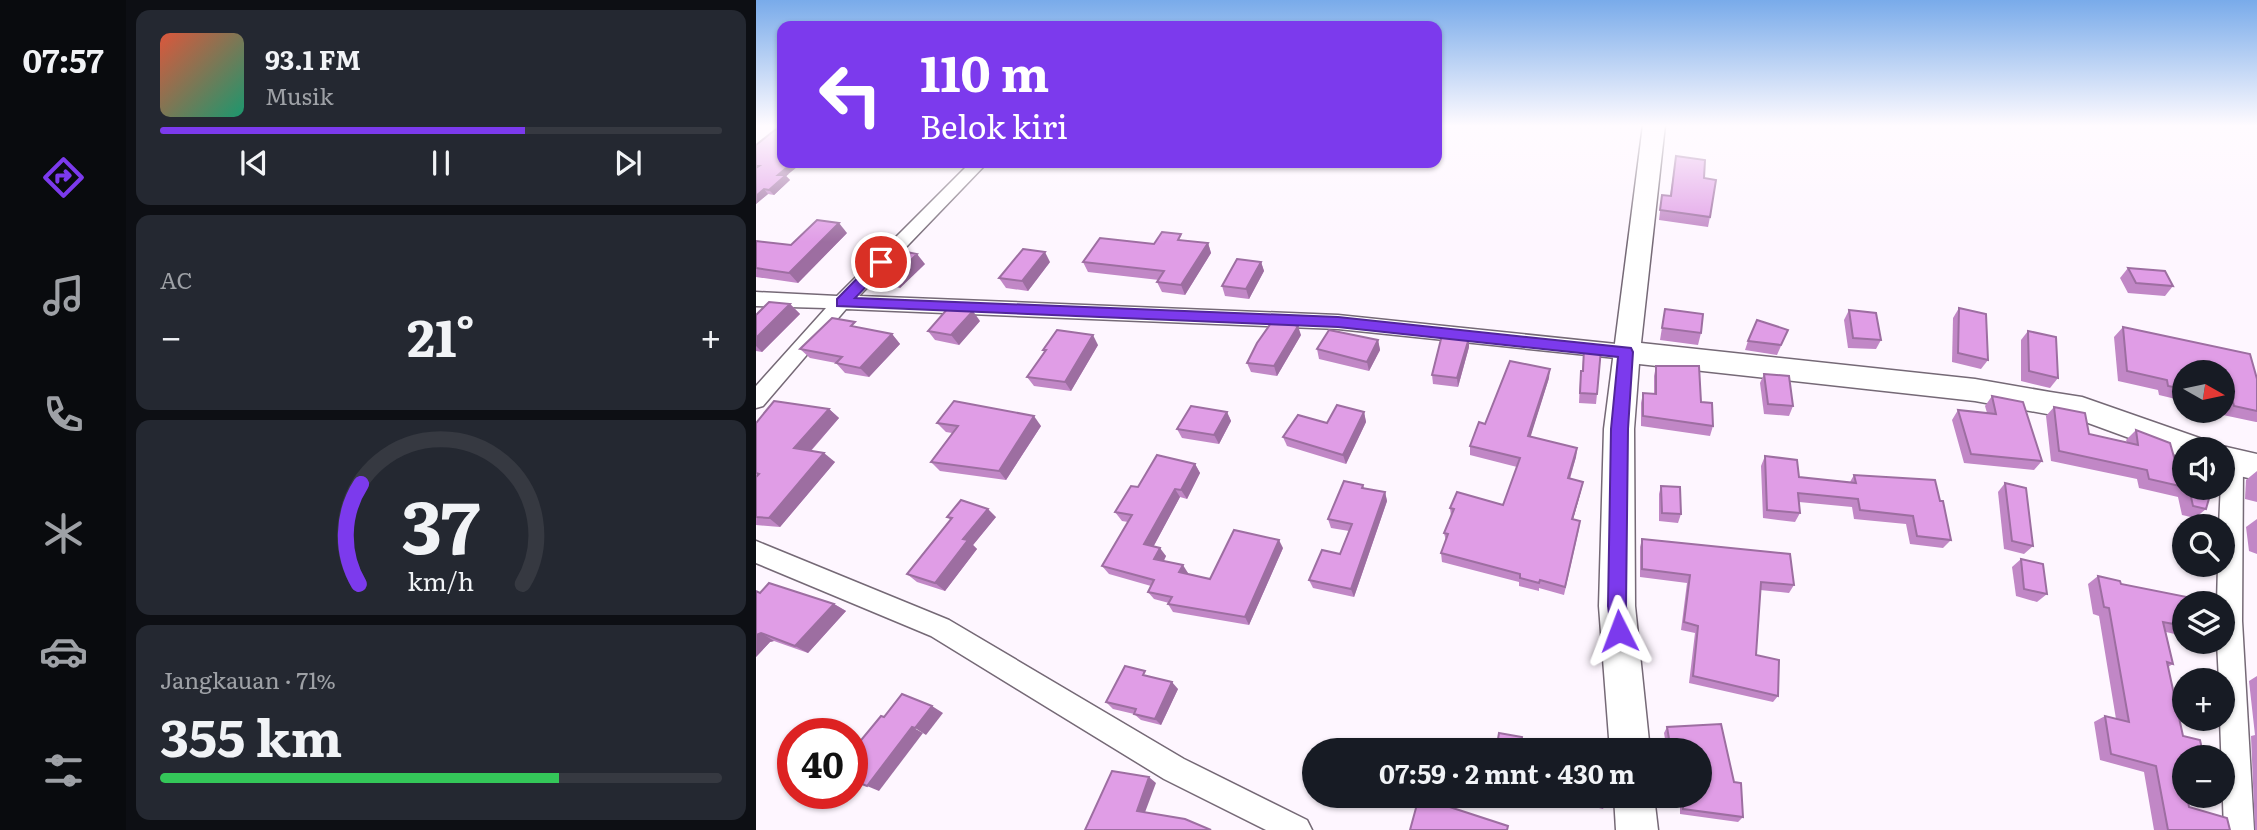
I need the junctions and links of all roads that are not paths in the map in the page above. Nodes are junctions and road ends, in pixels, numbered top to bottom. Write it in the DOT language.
graph roads {
  1 [pos="1648,164"];
  2 [pos="974,168"];
  3 [pos="756,299"];
  4 [pos="842,302"];
  5 [pos="1626,352"];
  6 [pos="756,400"];
  7 [pos="2172,441"];
  8 [pos="2237,463"];
  9 [pos="756,552"];
  10 [pos="1629,738"];
  11 [pos="1635,808"];
  12 [pos="1297,830"];
  13 [pos="1637,830"];
  14 [pos="2239,830"];
  1 -- 5 [label="street"];
  2 -- 4 [label="street"];
  3 -- 4 [label="street"];
  4 -- 5 [label="street"];
  4 -- 6 [label="street"];
  5 -- 7 [label="street"];
  5 -- 10 [label="street"];
  8 -- 14 [label="street"];
  9 -- 12 [label="street"];
  11 -- 13 [label="street"];
}
